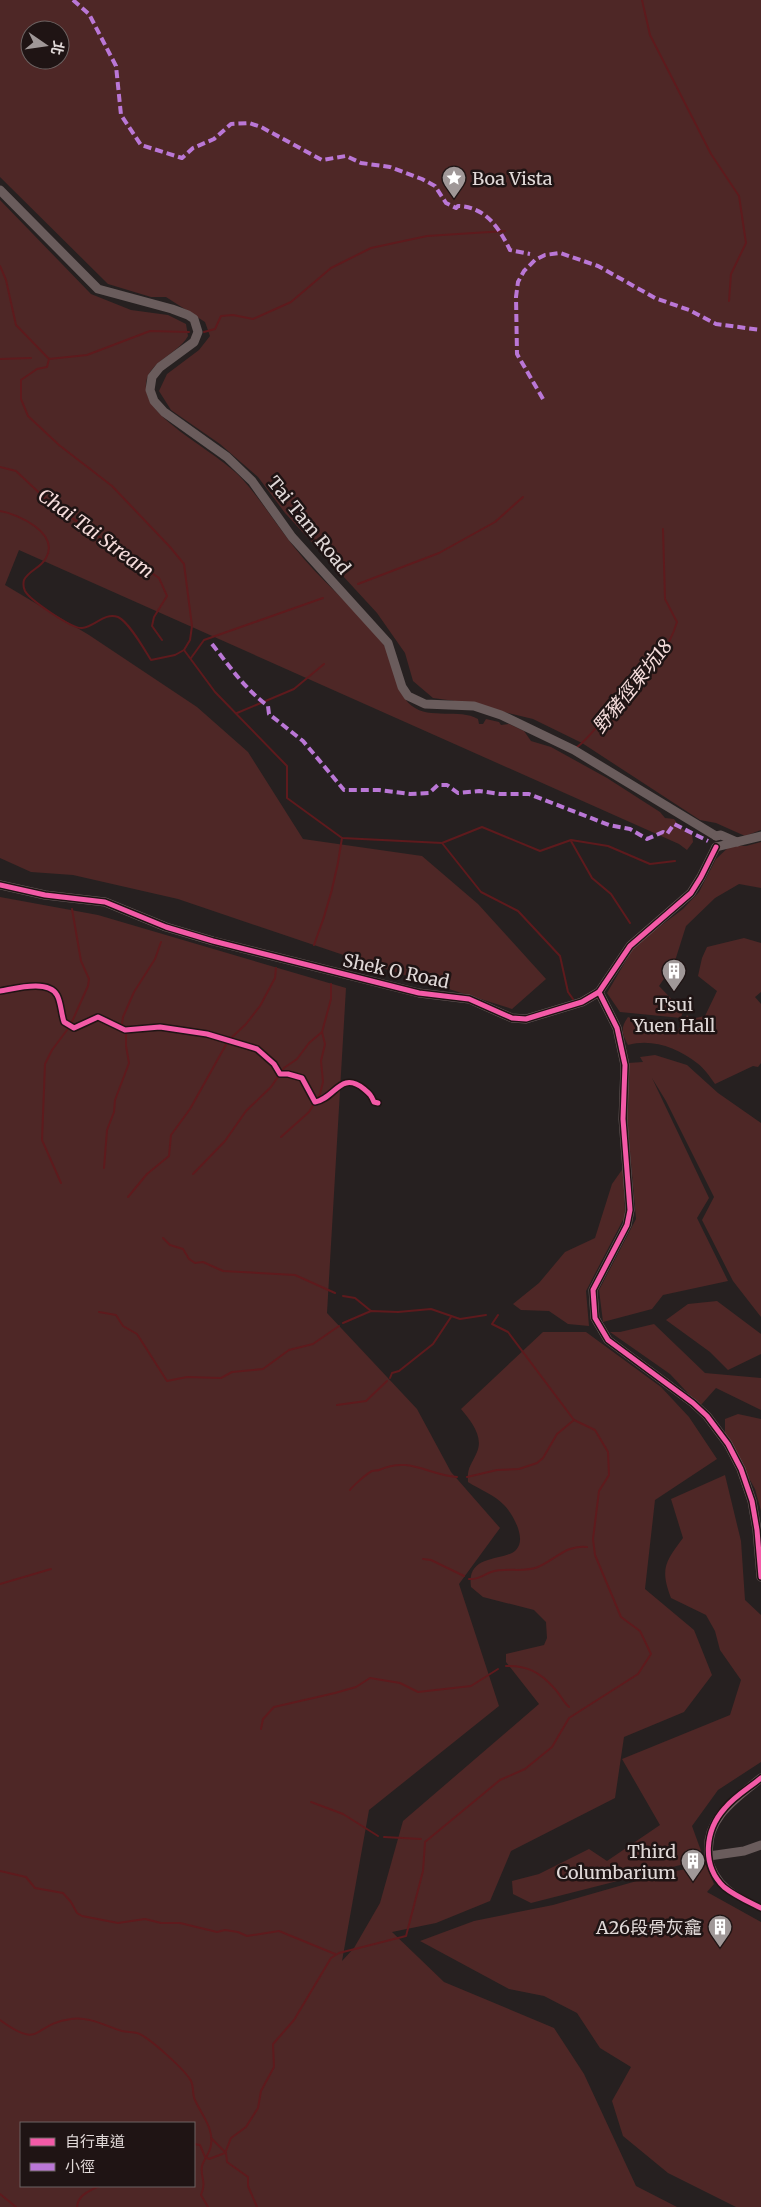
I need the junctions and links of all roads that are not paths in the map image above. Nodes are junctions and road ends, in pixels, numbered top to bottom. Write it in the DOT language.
graph roads {
  1 [pos="0,190"];
  2 [pos="720,836"];
  3 [pos="761,836"];
  4 [pos="737,842"];
  5 [pos="719,847"];
  6 [pos="0,884"];
  7 [pos="599,992"];
  8 [pos="761,1577"];
  9 [pos="761,1778"];
  10 [pos="761,1845"];
  11 [pos="709,1856"];
  12 [pos="761,1908"];
  1 -- 2 [label="street, Tai Tam Road"];
  2 -- 4 [label="street, Tai Tam Road"];
  2 -- 5 [label="street, Shek O Road"];
  3 -- 4 [label="street"];
  4 -- 5 [label="street"];
  5 -- 7 [label="street, Shek O Road"];
  6 -- 7 [label="street, Shek O Road"];
  7 -- 8 [label="street"];
  9 -- 11 [label="street"];
  10 -- 11 [label="street"];
  11 -- 12 [label="street"];
}
